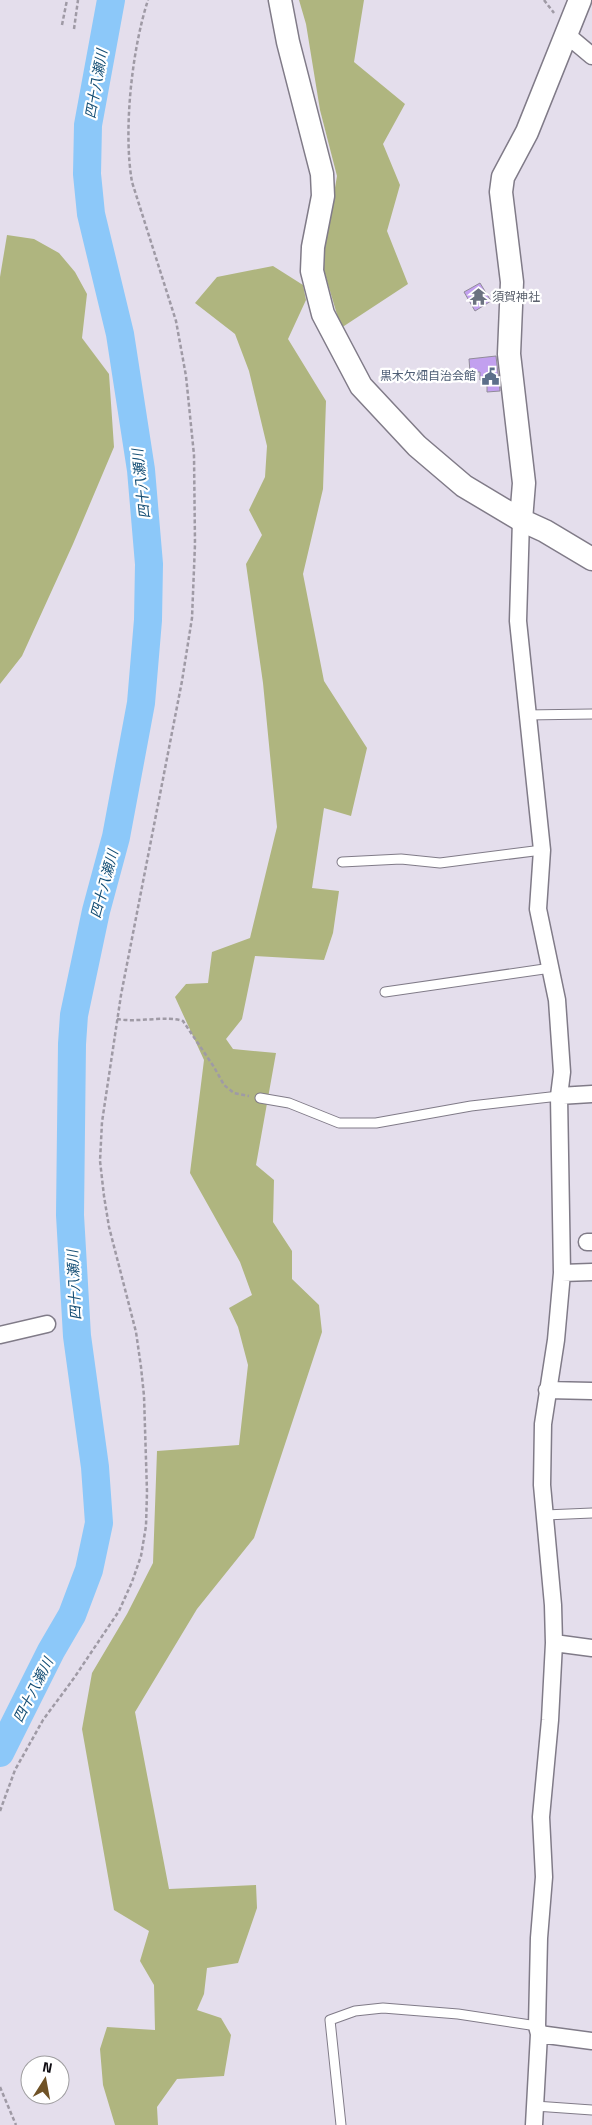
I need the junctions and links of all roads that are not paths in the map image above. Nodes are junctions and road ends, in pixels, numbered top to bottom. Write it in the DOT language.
graph roads {
  1 [pos="280,0"];
  2 [pos="580,0"];
  3 [pos="567,35"];
  4 [pos="592,56"];
  5 [pos="522,520"];
  6 [pos="592,559"];
  7 [pos="592,714"];
  8 [pos="526,715"];
  9 [pos="542,850"];
  10 [pos="342,862"];
  11 [pos="550,968"];
  12 [pos="385,992"];
  13 [pos="592,1094"];
  14 [pos="559,1096"];
  15 [pos="260,1098"];
  16 [pos="592,1272"];
  17 [pos="562,1273"];
  18 [pos="48,1324"];
  19 [pos="0,1335"];
  20 [pos="548,1390"];
  21 [pos="592,1391"];
  22 [pos="592,1513"];
  23 [pos="546,1515"];
  24 [pos="554,1643"];
  25 [pos="592,1648"];
  26 [pos="538,2030"];
  27 [pos="592,2042"];
  28 [pos="535,2106"];
  29 [pos="592,2110"];
  30 [pos="341,2125"];
  31 [pos="534,2125"];
  1 -- 5 [label="street"];
  2 -- 3 [label="street"];
  3 -- 4 [label="street"];
  3 -- 5 [label="street"];
  5 -- 6 [label="street"];
  5 -- 8 [label="street"];
  7 -- 8 [label="lane"];
  8 -- 9 [label="street"];
  9 -- 10 [label="lane"];
  9 -- 11 [label="street"];
  11 -- 12 [label="lane"];
  11 -- 14 [label="street"];
  13 -- 14 [label="street"];
  14 -- 15 [label="lane"];
  14 -- 17 [label="street"];
  16 -- 17 [label="street"];
  17 -- 20 [label="street"];
  18 -- 19 [label="street"];
  20 -- 21 [label="street"];
  20 -- 23 [label="street"];
  22 -- 23 [label="lane"];
  23 -- 24 [label="street"];
  24 -- 25 [label="street"];
  24 -- 26 [label="street"];
  26 -- 27 [label="street"];
  26 -- 28 [label="street"];
  26 -- 30 [label="lane"];
  28 -- 29 [label="lane"];
  28 -- 31 [label="street"];
}
